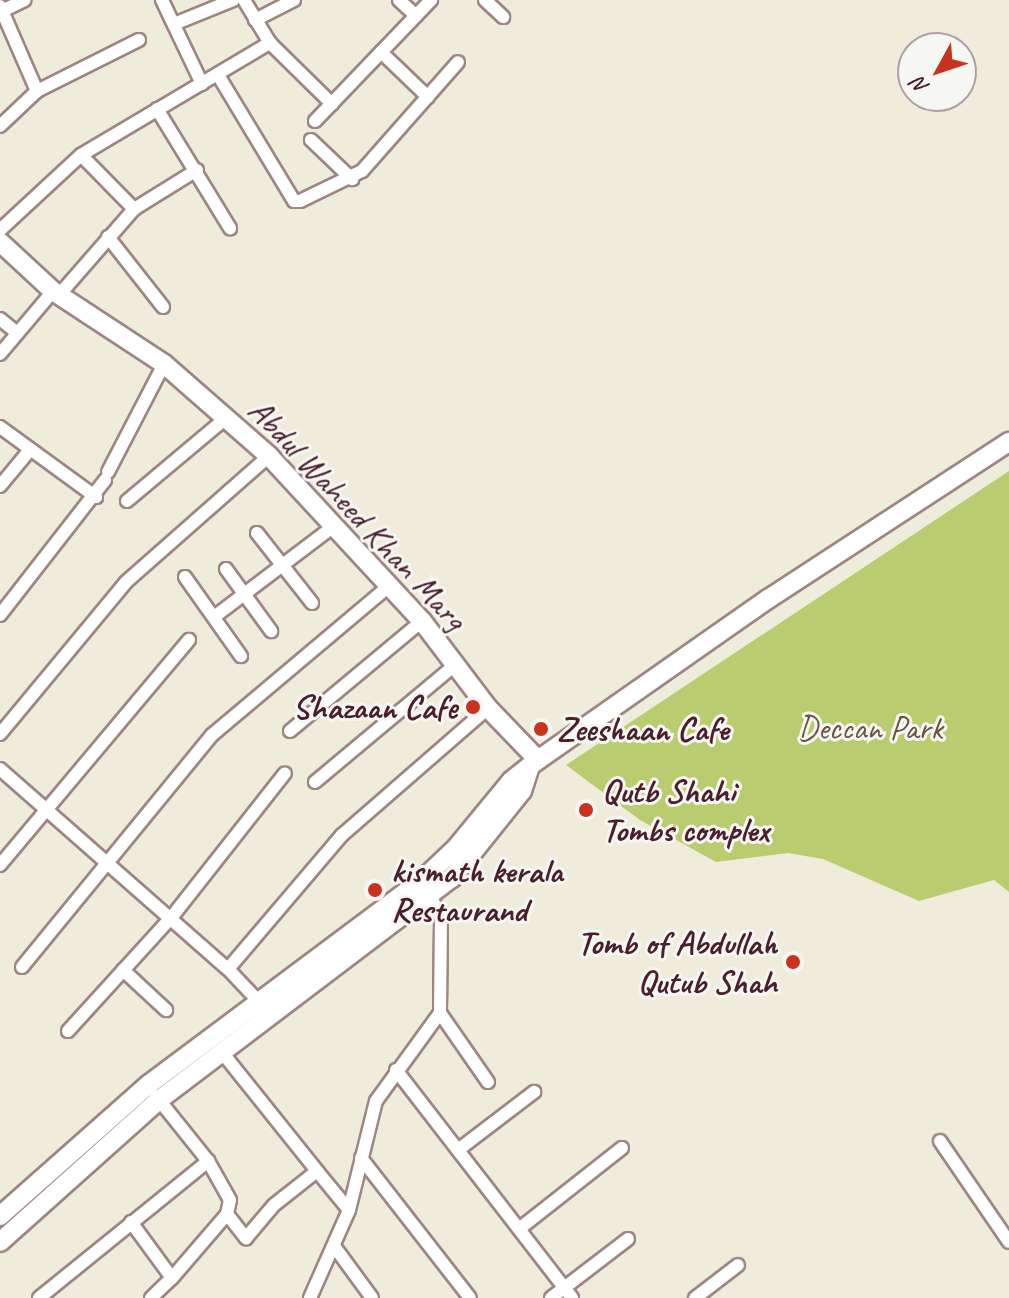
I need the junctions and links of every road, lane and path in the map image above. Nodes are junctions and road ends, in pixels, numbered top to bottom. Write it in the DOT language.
graph roads {
  1 [pos="25,0"];
  2 [pos="162,0"];
  3 [pos="233,0"];
  4 [pos="244,0"];
  5 [pos="294,0"];
  6 [pos="399,0"];
  7 [pos="431,0"];
  8 [pos="485,0"];
  9 [pos="1,8"];
  10 [pos="416,16"];
  11 [pos="503,17"];
  12 [pos="255,20"];
  13 [pos="174,24"];
  14 [pos="5,32"];
  15 [pos="139,40"];
  16 [pos="270,43"];
  17 [pos="381,52"];
  18 [pos="458,62"];
  19 [pos="218,75"];
  20 [pos="202,84"];
  21 [pos="37,91"];
  22 [pos="428,97"];
  23 [pos="332,104"];
  24 [pos="157,109"];
  25 [pos="315,121"];
  26 [pos="0,126"];
  27 [pos="311,140"];
  28 [pos="81,155"];
  29 [pos="197,170"];
  30 [pos="352,179"];
  31 [pos="134,209"];
  32 [pos="230,228"];
  33 [pos="0,230"];
  34 [pos="108,237"];
  35 [pos="0,242"];
  36 [pos="56,293"];
  37 [pos="163,307"];
  38 [pos="0,319"];
  39 [pos="17,333"];
  40 [pos="0,354"];
  41 [pos="164,364"];
  42 [pos="226,418"];
  43 [pos="0,427"];
  44 [pos="1009,442"];
  45 [pos="29,451"];
  46 [pos="269,456"];
  47 [pos="0,486"];
  48 [pos="96,497"];
  49 [pos="127,501"];
  50 [pos="334,526"];
  51 [pos="257,533"];
  52 [pos="284,567"];
  53 [pos="226,569"];
  54 [pos="185,577"];
  55 [pos="389,586"];
  56 [pos="245,594"];
  57 [pos="312,603"];
  58 [pos="0,615"];
  59 [pos="214,617"];
  60 [pos="422,621"];
  61 [pos="271,631"];
  62 [pos="189,640"];
  63 [pos="241,656"];
  64 [pos="455,665"];
  65 [pos="488,708"];
  66 [pos="290,731"];
  67 [pos="0,734"];
  68 [pos="533,765"];
  69 [pos="0,769"];
  70 [pos="285,773"];
  71 [pos="315,782"];
  72 [pos="47,807"];
  73 [pos="108,861"];
  74 [pos="0,865"];
  75 [pos="427,888"];
  76 [pos="171,918"];
  77 [pos="22,967"];
  78 [pos="228,969"];
  79 [pos="123,970"];
  80 [pos="264,1008"];
  81 [pos="166,1010"];
  82 [pos="440,1013"];
  83 [pos="68,1031"];
  84 [pos="221,1051"];
  85 [pos="396,1070"];
  86 [pos="488,1082"];
  87 [pos="534,1092"];
  88 [pos="153,1093"];
  89 [pos="940,1141"];
  90 [pos="622,1148"];
  91 [pos="458,1150"];
  92 [pos="361,1158"];
  93 [pos="208,1161"];
  94 [pos="317,1171"];
  95 [pos="349,1210"];
  96 [pos="227,1214"];
  97 [pos="0,1216"];
  98 [pos="131,1222"];
  99 [pos="519,1229"];
  100 [pos="628,1239"];
  101 [pos="0,1242"];
  102 [pos="1009,1242"];
  103 [pos="334,1246"];
  104 [pos="738,1265"];
  105 [pos="172,1278"];
  106 [pos="568,1293"];
  107 [pos="39,1298"];
  108 [pos="151,1298"];
  109 [pos="310,1298"];
  110 [pos="372,1298"];
  111 [pos="470,1298"];
  112 [pos="551,1298"];
  113 [pos="695,1298"];
  1 -- 9 [label="street"];
  2 -- 13 [label="street"];
  3 -- 13 [label="street"];
  4 -- 12 [label="street"];
  5 -- 12 [label="street"];
  6 -- 10 [label="street"];
  7 -- 10 [label="street"];
  8 -- 11 [label="street"];
  9 -- 14 [label="street"];
  10 -- 17 [label="street"];
  12 -- 16 [label="street"];
  13 -- 20 [label="street"];
  14 -- 21 [label="street"];
  15 -- 21 [label="street"];
  16 -- 19 [label="street"];
  16 -- 23 [label="street"];
  17 -- 22 [label="street"];
  17 -- 23 [label="street"];
  18 -- 22 [label="street"];
  19 -- 20 [label="street"];
  19 -- 30 [label="street"];
  20 -- 24 [label="street"];
  21 -- 26 [label="street"];
  22 -- 30 [label="street"];
  23 -- 25 [label="street"];
  24 -- 28 [label="street"];
  24 -- 29 [label="street"];
  27 -- 30 [label="street"];
  28 -- 31 [label="street"];
  28 -- 33 [label="street"];
  29 -- 31 [label="street"];
  29 -- 32 [label="street"];
  31 -- 34 [label="street"];
  34 -- 36 [label="street"];
  34 -- 37 [label="street"];
  35 -- 36 [label="street, Abdul Waheed Khan Marg"];
  36 -- 39 [label="street"];
  36 -- 41 [label="street, Abdul Waheed Khan Marg"];
  38 -- 39 [label="street"];
  39 -- 40 [label="street"];
  41 -- 42 [label="street, Abdul Waheed Khan Marg"];
  41 -- 48 [label="street"];
  42 -- 46 [label="street, Abdul Waheed Khan Marg"];
  42 -- 49 [label="street"];
  43 -- 45 [label="street"];
  44 -- 68 [label="street"];
  45 -- 47 [label="street"];
  45 -- 48 [label="street"];
  46 -- 50 [label="street, Abdul Waheed Khan Marg"];
  46 -- 67 [label="street"];
  48 -- 58 [label="street"];
  50 -- 52 [label="street"];
  50 -- 55 [label="street, Abdul Waheed Khan Marg"];
  51 -- 52 [label="street"];
  52 -- 56 [label="street"];
  52 -- 57 [label="street"];
  53 -- 56 [label="street"];
  54 -- 59 [label="street"];
  55 -- 60 [label="street, Abdul Waheed Khan Marg"];
  55 -- 73 [label="street"];
  56 -- 59 [label="street"];
  56 -- 61 [label="street"];
  59 -- 63 [label="street"];
  60 -- 64 [label="street, Abdul Waheed Khan Marg"];
  60 -- 66 [label="street"];
  62 -- 72 [label="street"];
  64 -- 65 [label="street, Abdul Waheed Khan Marg"];
  64 -- 71 [label="street"];
  65 -- 68 [label="street, Abdul Waheed Khan Marg"];
  65 -- 78 [label="street"];
  68 -- 75 [label="street"];
  69 -- 72 [label="street"];
  70 -- 76 [label="street"];
  72 -- 73 [label="street"];
  72 -- 74 [label="street"];
  73 -- 76 [label="street"];
  73 -- 77 [label="street"];
  75 -- 80 [label="street"];
  75 -- 82 [label="street"];
  76 -- 78 [label="street"];
  76 -- 79 [label="street"];
  78 -- 80 [label="street"];
  79 -- 81 [label="street"];
  79 -- 83 [label="street"];
  80 -- 84 [label="street"];
  80 -- 88 [label="street"];
  82 -- 85 [label="street"];
  82 -- 86 [label="street"];
  84 -- 88 [label="street"];
  84 -- 94 [label="street"];
  85 -- 91 [label="street"];
  85 -- 92 [label="street"];
  87 -- 91 [label="street"];
  88 -- 93 [label="street"];
  88 -- 97 [label="street"];
  88 -- 101 [label="street"];
  89 -- 102 [label="street"];
  90 -- 99 [label="street"];
  91 -- 99 [label="street"];
  92 -- 95 [label="street"];
  92 -- 111 [label="street"];
  93 -- 96 [label="street"];
  93 -- 98 [label="street"];
  94 -- 95 [label="street"];
  94 -- 96 [label="street"];
  95 -- 103 [label="street"];
  96 -- 105 [label="street"];
  98 -- 105 [label="street"];
  98 -- 107 [label="street"];
  99 -- 106 [label="street"];
  100 -- 106 [label="street"];
  103 -- 109 [label="street"];
  103 -- 110 [label="street"];
  104 -- 113 [label="street"];
  105 -- 108 [label="street"];
  106 -- 112 [label="street"];
}
